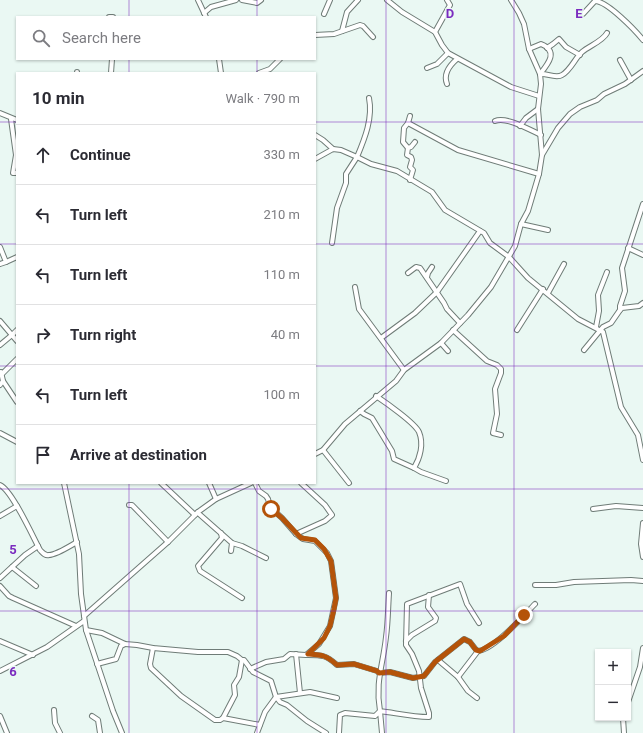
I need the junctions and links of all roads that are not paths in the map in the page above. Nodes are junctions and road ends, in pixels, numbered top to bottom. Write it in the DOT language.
graph roads {
  1 [pos="198,0"];
  2 [pos="234,0"];
  3 [pos="242,0"];
  4 [pos="261,0"];
  5 [pos="330,0"];
  6 [pos="358,0"];
  7 [pos="387,0"];
  8 [pos="447,0"];
  9 [pos="511,0"];
  10 [pos="393,2"];
  11 [pos="324,14"];
  12 [pos="584,14"];
  13 [pos="205,15"];
  14 [pos="342,31"];
  15 [pos="435,32"];
  16 [pos="607,33"];
  17 [pos="316,35"];
  18 [pos="373,36"];
  19 [pos="643,40"];
  20 [pos="547,48"];
  21 [pos="530,49"];
  22 [pos="448,53"];
  23 [pos="580,54"];
  24 [pos="457,59"];
  25 [pos="112,60"];
  26 [pos="219,60"];
  27 [pos="279,60"];
  28 [pos="620,60"];
  29 [pos="427,68"];
  30 [pos="643,71"];
  31 [pos="111,72"];
  32 [pos="221,72"];
  33 [pos="262,72"];
  34 [pos="540,74"];
  35 [pos="631,80"];
  36 [pos="447,84"];
  37 [pos="539,96"];
  38 [pos="369,98"];
  39 [pos="538,109"];
  40 [pos="0,113"];
  41 [pos="410,116"];
  42 [pos="11,118"];
  43 [pos="16,120"];
  44 [pos="495,121"];
  45 [pos="408,123"];
  46 [pos="520,126"];
  47 [pos="541,135"];
  48 [pos="316,136"];
  49 [pos="415,142"];
  50 [pos="408,148"];
  51 [pos="333,149"];
  52 [pos="16,155"];
  53 [pos="16,155"];
  54 [pos="542,155"];
  55 [pos="357,157"];
  56 [pos="316,158"];
  57 [pos="16,173"];
  58 [pos="539,174"];
  59 [pos="410,180"];
  60 [pos="643,204"];
  61 [pos="521,224"];
  62 [pos="548,230"];
  63 [pos="480,231"];
  64 [pos="332,243"];
  65 [pos="0,247"];
  66 [pos="628,248"];
  67 [pos="643,255"];
  68 [pos="16,257"];
  69 [pos="509,258"];
  70 [pos="6,262"];
  71 [pos="0,264"];
  72 [pos="564,264"];
  73 [pos="432,267"];
  74 [pos="408,272"];
  75 [pos="607,272"];
  76 [pos="427,277"];
  77 [pos="355,288"];
  78 [pos="543,289"];
  79 [pos="437,292"];
  80 [pos="548,293"];
  81 [pos="643,303"];
  82 [pos="620,310"];
  83 [pos="0,321"];
  84 [pos="460,323"];
  85 [pos="596,327"];
  86 [pos="453,330"];
  87 [pos="517,330"];
  88 [pos="16,331"];
  89 [pos="600,331"];
  90 [pos="12,335"];
  91 [pos="381,338"];
  92 [pos="16,340"];
  93 [pos="441,343"];
  94 [pos="0,344"];
  95 [pos="584,350"];
  96 [pos="448,351"];
  97 [pos="16,360"];
  98 [pos="404,370"];
  99 [pos="1,372"];
  100 [pos="3,381"];
  101 [pos="0,385"];
  102 [pos="376,396"];
  103 [pos="16,400"];
  104 [pos="360,411"];
  105 [pos="0,433"];
  106 [pos="501,435"];
  107 [pos="16,441"];
  108 [pos="323,450"];
  109 [pos="316,454"];
  110 [pos="643,460"];
  111 [pos="414,468"];
  112 [pos="446,481"];
  113 [pos="349,483"];
  114 [pos="64,484"];
  115 [pos="162,484"];
  116 [pos="209,484"];
  117 [pos="244,484"];
  118 [pos="256,484"];
  119 [pos="302,484"];
  120 [pos="0,485"];
  121 [pos="216,499"];
  122 [pos="129,505"];
  123 [pos="17,506"];
  124 [pos="643,508"];
  125 [pos="593,509"];
  126 [pos="196,513"];
  127 [pos="0,516"];
  128 [pos="643,523"];
  129 [pos="221,533"];
  130 [pos="296,534"];
  131 [pos="77,542"];
  132 [pos="168,542"];
  133 [pos="232,543"];
  134 [pos="38,546"];
  135 [pos="231,551"];
  136 [pos="643,557"];
  137 [pos="266,558"];
  138 [pos="12,567"];
  139 [pos="0,578"];
  140 [pos="643,581"];
  141 [pos="535,584"];
  142 [pos="36,586"];
  143 [pos="0,587"];
  144 [pos="389,593"];
  145 [pos="429,595"];
  146 [pos="242,598"];
  147 [pos="536,604"];
  148 [pos="84,616"];
  149 [pos="84,621"];
  150 [pos="480,623"];
  151 [pos="76,626"];
  152 [pos="86,630"];
  153 [pos="0,641"];
  154 [pos="406,641"];
  155 [pos="125,644"];
  156 [pos="152,648"];
  157 [pos="643,648"];
  158 [pos="478,651"];
  159 [pos="296,654"];
  160 [pos="308,654"];
  161 [pos="33,655"];
  162 [pos="242,660"];
  163 [pos="438,660"];
  164 [pos="98,664"];
  165 [pos="250,668"];
  166 [pos="0,671"];
  167 [pos="379,673"];
  168 [pos="458,677"];
  169 [pos="420,678"];
  170 [pos="300,693"];
  171 [pos="631,693"];
  172 [pos="276,697"];
  173 [pos="337,698"];
  174 [pos="477,698"];
  175 [pos="54,710"];
  176 [pos="380,711"];
  177 [pos="0,716"];
  178 [pos="92,716"];
  179 [pos="223,718"];
  180 [pos="623,721"];
  181 [pos="260,725"];
  182 [pos="6,733"];
  183 [pos="60,733"];
  184 [pos="100,733"];
  185 [pos="122,733"];
  186 [pos="257,733"];
  187 [pos="326,733"];
  188 [pos="339,733"];
  189 [pos="382,733"];
  190 [pos="624,733"];
  1 -- 13 [label="street"];
  2 -- 13 [label="street"];
  3 -- 4 [label="street"];
  5 -- 11 [label="street"];
  6 -- 14 [label="street"];
  7 -- 10 [label="street"];
  8 -- 15 [label="street"];
  9 -- 21 [label="street"];
  10 -- 15 [label="street"];
  12 -- 19 [label="street"];
  14 -- 17 [label="street"];
  14 -- 18 [label="street"];
  15 -- 22 [label="street"];
  16 -- 23 [label="street"];
  20 -- 21 [label="street"];
  20 -- 23 [label="street"];
  20 -- 34 [label="street"];
  21 -- 34 [label="street"];
  22 -- 24 [label="street"];
  22 -- 29 [label="street"];
  23 -- 34 [label="street"];
  24 -- 36 [label="street"];
  24 -- 37 [label="street"];
  25 -- 31 [label="street"];
  26 -- 32 [label="street"];
  27 -- 33 [label="street"];
  28 -- 35 [label="street"];
  30 -- 35 [label="street"];
  34 -- 37 [label="street"];
  35 -- 54 [label="street"];
  37 -- 39 [label="street"];
  38 -- 55 [label="street"];
  39 -- 46 [label="street"];
  39 -- 47 [label="street"];
  40 -- 42 [label="street"];
  41 -- 45 [label="street"];
  42 -- 43 [label="street"];
  42 -- 53 [label="street"];
  44 -- 46 [label="street"];
  45 -- 50 [label="street"];
  45 -- 58 [label="street"];
  46 -- 47 [label="street"];
  47 -- 54 [label="street"];
  48 -- 51 [label="street"];
  49 -- 50 [label="street"];
  50 -- 59 [label="street"];
  51 -- 55 [label="street"];
  51 -- 56 [label="street"];
  52 -- 57 [label="street"];
  54 -- 58 [label="street"];
  55 -- 59 [label="street"];
  55 -- 64 [label="street"];
  58 -- 61 [label="street"];
  59 -- 63 [label="street"];
  60 -- 66 [label="street"];
  61 -- 62 [label="street"];
  61 -- 69 [label="street"];
  63 -- 69 [label="street"];
  63 -- 79 [label="street"];
  65 -- 70 [label="street"];
  66 -- 67 [label="street"];
  66 -- 82 [label="street"];
  68 -- 70 [label="street"];
  69 -- 78 [label="street"];
  69 -- 84 [label="street"];
  70 -- 71 [label="street"];
  72 -- 80 [label="street"];
  73 -- 76 [label="street"];
  74 -- 76 [label="street"];
  75 -- 85 [label="street"];
  76 -- 79 [label="street"];
  77 -- 91 [label="street"];
  78 -- 80 [label="street"];
  78 -- 87 [label="street"];
  79 -- 84 [label="street"];
  79 -- 91 [label="street"];
  80 -- 85 [label="street"];
  81 -- 82 [label="street"];
  82 -- 89 [label="street"];
  83 -- 90 [label="street"];
  84 -- 86 [label="street"];
  85 -- 89 [label="street"];
  86 -- 93 [label="street"];
  86 -- 106 [label="street"];
  88 -- 90 [label="street"];
  89 -- 95 [label="street"];
  89 -- 110 [label="street"];
  90 -- 92 [label="street"];
  90 -- 94 [label="street"];
  91 -- 98 [label="street"];
  93 -- 96 [label="street"];
  93 -- 98 [label="street"];
  97 -- 99 [label="street"];
  98 -- 102 [label="street"];
  99 -- 100 [label="street"];
  100 -- 101 [label="street"];
  100 -- 103 [label="street"];
  102 -- 104 [label="street"];
  102 -- 111 [label="street"];
  104 -- 108 [label="street"];
  104 -- 111 [label="street"];
  105 -- 107 [label="street"];
  108 -- 109 [label="street"];
  108 -- 113 [label="street"];
  111 -- 112 [label="street"];
  114 -- 131 [label="street"];
  115 -- 126 [label="street"];
  116 -- 121 [label="street"];
  117 -- 121 [label="street"];
  118 -- 130 [label="street"];
  119 -- 130 [label="street"];
  120 -- 123 [label="street"];
  121 -- 126 [label="street"];
  122 -- 132 [label="street"];
  123 -- 127 [label="street"];
  123 -- 134 [label="street"];
  124 -- 125 [label="street"];
  126 -- 129 [label="street"];
  126 -- 132 [label="street"];
  128 -- 136 [label="street"];
  129 -- 133 [label="street"];
  129 -- 146 [label="street"];
  130 -- 160 [label="street"];
  131 -- 134 [label="street"];
  131 -- 148 [label="street"];
  132 -- 148 [label="street"];
  133 -- 135 [label="street"];
  133 -- 137 [label="street"];
  134 -- 138 [label="street"];
  138 -- 139 [label="street"];
  138 -- 142 [label="street"];
  140 -- 141 [label="street"];
  143 -- 151 [label="street"];
  144 -- 167 [label="street"];
  145 -- 150 [label="street"];
  145 -- 154 [label="street"];
  145 -- 154 [label="street"];
  147 -- 158 [label="street"];
  148 -- 149 [label="street"];
  149 -- 151 [label="street"];
  149 -- 152 [label="street"];
  151 -- 161 [label="street"];
  152 -- 155 [label="street"];
  152 -- 164 [label="street"];
  153 -- 161 [label="street"];
  154 -- 169 [label="street"];
  155 -- 156 [label="street"];
  155 -- 164 [label="street"];
  156 -- 162 [label="street"];
  156 -- 179 [label="street"];
  157 -- 171 [label="street"];
  158 -- 163 [label="street"];
  158 -- 168 [label="street"];
  159 -- 160 [label="street"];
  159 -- 165 [label="street"];
  159 -- 170 [label="street"];
  160 -- 167 [label="street"];
  161 -- 166 [label="street"];
  162 -- 165 [label="street"];
  162 -- 179 [label="street"];
  163 -- 168 [label="street"];
  163 -- 169 [label="street"];
  164 -- 185 [label="street"];
  165 -- 172 [label="street"];
  167 -- 169 [label="street"];
  167 -- 176 [label="street"];
  168 -- 174 [label="street"];
  169 -- 176 [label="street"];
  170 -- 172 [label="street"];
  170 -- 173 [label="street"];
  172 -- 181 [label="street"];
  172 -- 187 [label="street"];
  175 -- 183 [label="street"];
  176 -- 188 [label="street"];
  176 -- 189 [label="street"];
  177 -- 182 [label="street"];
  178 -- 184 [label="street"];
  179 -- 181 [label="street"];
  180 -- 190 [label="street"];
  181 -- 186 [label="street"];
}
